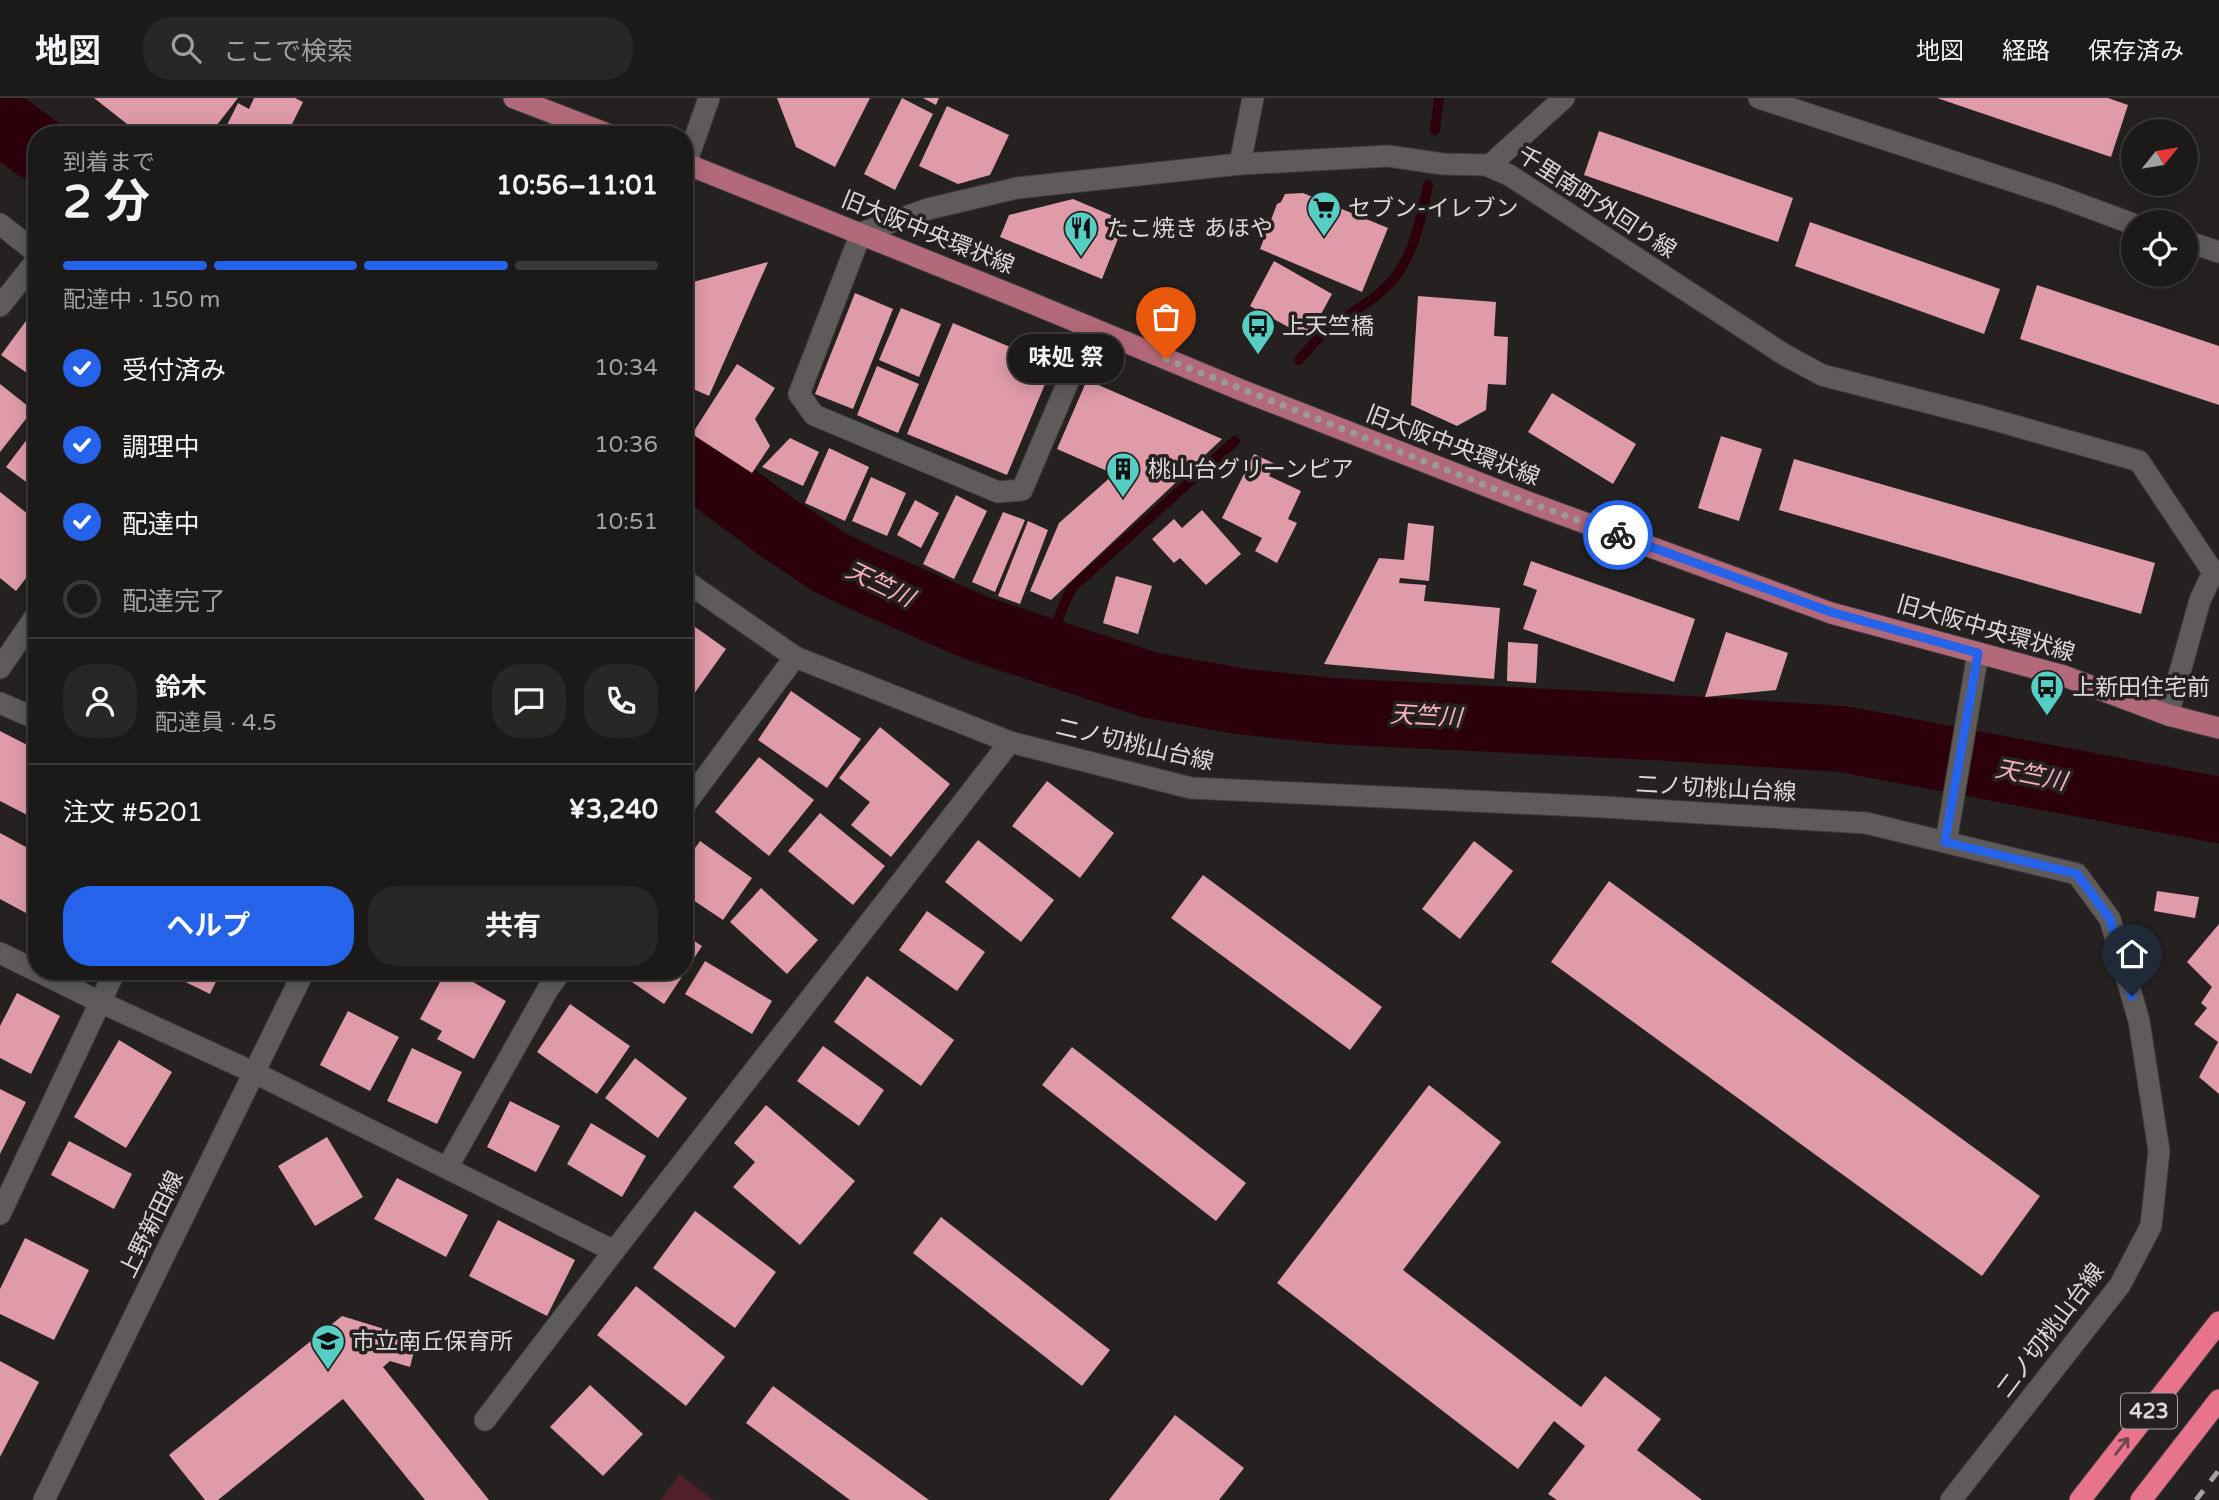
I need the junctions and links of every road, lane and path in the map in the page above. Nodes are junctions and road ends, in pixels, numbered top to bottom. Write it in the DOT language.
graph roads {
  1 [pos="514,98"];
  2 [pos="709,98"];
  3 [pos="1253,98"];
  4 [pos="1564,98"];
  5 [pos="1759,98"];
  6 [pos="587,126"];
  7 [pos="693,143"];
  8 [pos="1240,164"];
  9 [pos="1489,166"];
  10 [pos="693,168"];
  11 [pos="2121,220"];
  12 [pos="0,224"];
  13 [pos="861,233"];
  14 [pos="2198,245"];
  15 [pos="28,246"];
  16 [pos="2219,252"];
  17 [pos="28,271"];
  18 [pos="0,306"];
  19 [pos="1091,328"];
  20 [pos="2217,573"];
  21 [pos="693,586"];
  22 [pos="28,627"];
  23 [pos="1978,653"];
  24 [pos="795,657"];
  25 [pos="0,668"];
  26 [pos="0,703"];
  27 [pos="28,715"];
  28 [pos="2168,715"];
  29 [pos="2219,728"];
  30 [pos="1010,742"];
  31 [pos="693,794"];
  32 [pos="1945,842"];
  33 [pos="0,953"];
  34 [pos="28,967"];
  35 [pos="55,980"];
  36 [pos="111,980"];
  37 [pos="300,980"];
  38 [pos="554,980"];
  39 [pos="100,1002"];
  40 [pos="255,1073"];
  41 [pos="447,1168"];
  42 [pos="1,1211"];
  43 [pos="614,1251"];
  44 [pos="2219,1322"];
  45 [pos="2219,1400"];
  46 [pos="485,1420"];
  47 [pos="44,1500"];
  48 [pos="1951,1500"];
  49 [pos="2080,1500"];
  50 [pos="2141,1500"];
  1 -- 6 [label="main road"];
  2 -- 7 [label="street"];
  3 -- 8 [label="street"];
  4 -- 9 [label="street"];
  5 -- 11 [label="street"];
  8 -- 9 [label="street, 千里南町外回り線"];
  8 -- 13 [label="street, 千里南町外回り線"];
  9 -- 20 [label="street, 千里南町外回り線"];
  10 -- 13 [label="main road, 旧大阪中央環状線"];
  12 -- 15 [label="street"];
  13 -- 19 [label="main road, 旧大阪中央環状線"];
  13 -- 19 [label="street"];
  14 -- 16 [label="street"];
  17 -- 18 [label="street"];
  19 -- 23 [label="main road, 旧大阪中央環状線"];
  20 -- 28 [label="street, 千里南町外回り線"];
  21 -- 24 [label="street, 二ノ切桃山台線"];
  22 -- 25 [label="street"];
  23 -- 28 [label="main road, 旧大阪中央環状線"];
  23 -- 32 [label="street"];
  24 -- 30 [label="street, 二ノ切桃山台線"];
  24 -- 31 [label="street"];
  26 -- 27 [label="street"];
  28 -- 29 [label="main road, 旧大阪中央環状線"];
  30 -- 32 [label="street, 二ノ切桃山台線"];
  30 -- 43 [label="street"];
  32 -- 48 [label="street, 二ノ切桃山台線"];
  33 -- 34 [label="street"];
  35 -- 39 [label="street"];
  36 -- 39 [label="street"];
  37 -- 40 [label="street, 上野新田線"];
  38 -- 41 [label="street"];
  39 -- 40 [label="street"];
  39 -- 42 [label="street"];
  40 -- 41 [label="street"];
  40 -- 47 [label="street, 上野新田線"];
  41 -- 43 [label="street"];
  43 -- 46 [label="street"];
  49 -- 44 [label="highway, 423, one-way"];
  45 -- 50 [label="highway, 423"];
}
